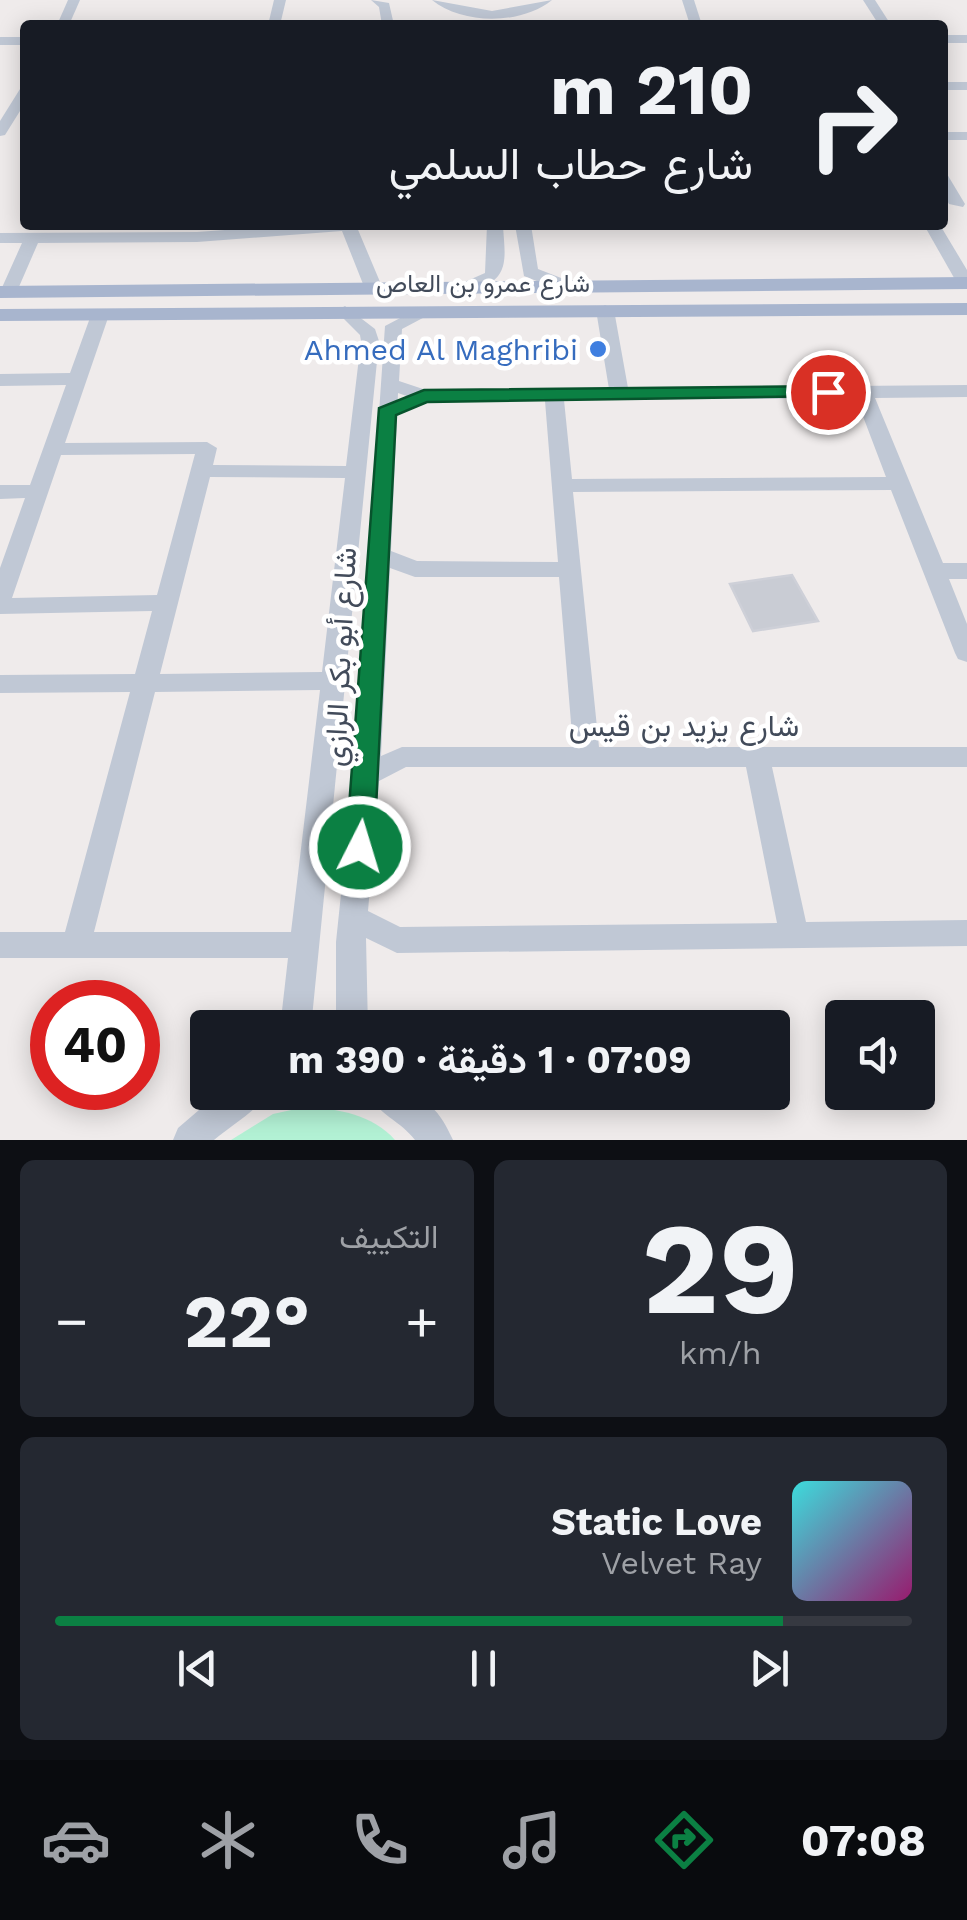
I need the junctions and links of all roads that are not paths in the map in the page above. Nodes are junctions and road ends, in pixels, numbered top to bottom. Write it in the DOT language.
graph roads {
  1 [pos="546,0"];
  2 [pos="560,1"];
  3 [pos="444,4"];
  4 [pos="532,8"];
  5 [pos="471,20"];
  6 [pos="515,20"];
  7 [pos="20,102"];
  8 [pos="0,132"];
  9 [pos="287,230"];
  10 [pos="349,230"];
  11 [pos="495,230"];
  12 [pos="524,230"];
  13 [pos="935,230"];
  14 [pos="101,231"];
  15 [pos="0,238"];
  16 [pos="32,238"];
  17 [pos="966,284"];
  18 [pos="704,285"];
  19 [pos="568,287"];
  20 [pos="466,288"];
  21 [pos="374,289"];
  22 [pos="199,290"];
  23 [pos="4,292"];
  24 [pos="680,308"];
  25 [pos="967,309"];
  26 [pos="604,310"];
  27 [pos="345,311"];
  28 [pos="427,311"];
  29 [pos="175,314"];
  30 [pos="100,315"];
  31 [pos="0,316"];
  32 [pos="78,379"];
  33 [pos="0,380"];
  34 [pos="388,384"];
  35 [pos="967,391"];
  36 [pos="863,392"];
  37 [pos="554,394"];
  38 [pos="619,394"];
  39 [pos="424,396"];
  40 [pos="386,412"];
  41 [pos="53,449"];
  42 [pos="201,471"];
  43 [pos="358,472"];
  44 [pos="900,483"];
  45 [pos="562,486"];
  46 [pos="38,491"];
  47 [pos="0,492"];
  48 [pos="8,552"];
  49 [pos="379,555"];
  50 [pos="415,569"];
  51 [pos="570,570"];
  52 [pos="934,571"];
  53 [pos="967,571"];
  54 [pos="378,587"];
  55 [pos="166,602"];
  56 [pos="0,603"];
  57 [pos="967,654"];
  58 [pos="333,682"];
  59 [pos="145,683"];
  60 [pos="0,684"];
  61 [pos="369,737"];
  62 [pos="402,757"];
  63 [pos="967,757"];
  64 [pos="586,758"];
  65 [pos="756,758"];
  66 [pos="366,776"];
  67 [pos="354,918"];
  68 [pos="967,932"];
  69 [pos="794,934"];
  70 [pos="396,940"];
  71 [pos="76,944"];
  72 [pos="0,945"];
  73 [pos="304,945"];
  74 [pos="352,972"];
  75 [pos="297,1010"];
  76 [pos="352,1010"];
  77 [pos="222,1110"];
  78 [pos="408,1110"];
  79 [pos="436,1139"];
  80 [pos="190,1140"];
  1 -- 4 [label="street"];
  2 -- 4 [label="street"];
  3 -- 4 [label="street"];
  3 -- 5 [label="street"];
  4 -- 6 [label="street"];
  7 -- 8 [label="street"];
  9 -- 14 [label="street"];
  10 -- 21 [label="street"];
  11 -- 20 [label="street"];
  12 -- 19 [label="street"];
  13 -- 17 [label="street"];
  14 -- 16 [label="street"];
  15 -- 16 [label="street"];
  16 -- 23 [label="street"];
  17 -- 18 [label="main road, شارع عمرو بن العاص"];
  18 -- 19 [label="main road, شارع عمرو بن العاص"];
  18 -- 24 [label="main road"];
  19 -- 20 [label="main road, شارع عمرو بن العاص"];
  20 -- 21 [label="main road, شارع عمرو بن العاص"];
  21 -- 22 [label="main road, شارع عمرو بن العاص"];
  22 -- 23 [label="main road, شارع عمرو بن العاص"];
  22 -- 29 [label="main road"];
  24 -- 25 [label="main road, شارع عمرو بن العاص"];
  24 -- 26 [label="main road, شارع عمرو بن العاص"];
  26 -- 28 [label="main road, شارع عمرو بن العاص"];
  26 -- 38 [label="street"];
  27 -- 28 [label="main road, شارع عمرو بن العاص"];
  27 -- 29 [label="main road, شارع عمرو بن العاص"];
  27 -- 43 [label="street, شارع أبو بكر الرازي"];
  28 -- 34 [label="street, شارع أبو بكر الرازي"];
  29 -- 30 [label="main road, شارع عمرو بن العاص"];
  30 -- 31 [label="main road, شارع عمرو بن العاص"];
  30 -- 32 [label="street"];
  32 -- 33 [label="street"];
  32 -- 41 [label="street"];
  34 -- 39 [label="street"];
  34 -- 40 [label="street, شارع أبو بكر الرازي"];
  35 -- 36 [label="street"];
  36 -- 38 [label="street"];
  36 -- 44 [label="street"];
  37 -- 38 [label="street"];
  37 -- 39 [label="street"];
  37 -- 45 [label="street"];
  39 -- 40 [label="street"];
  40 -- 49 [label="street, شارع أبو بكر الرازي"];
  41 -- 42 [label="street"];
  41 -- 46 [label="street"];
  42 -- 43 [label="street"];
  42 -- 55 [label="street"];
  43 -- 58 [label="street, شارع أبو بكر الرازي"];
  44 -- 45 [label="street"];
  44 -- 52 [label="street"];
  45 -- 51 [label="street"];
  46 -- 47 [label="street"];
  46 -- 48 [label="street"];
  48 -- 56 [label="street"];
  49 -- 50 [label="street"];
  49 -- 54 [label="street, شارع أبو بكر الرازي"];
  50 -- 51 [label="street"];
  50 -- 54 [label="street"];
  51 -- 64 [label="street"];
  52 -- 53 [label="street"];
  52 -- 57 [label="street"];
  54 -- 61 [label="street, شارع أبو بكر الرازي"];
  55 -- 56 [label="street"];
  55 -- 59 [label="street"];
  58 -- 59 [label="street"];
  58 -- 73 [label="street, شارع أبو بكر الرازي"];
  59 -- 60 [label="street"];
  59 -- 71 [label="street"];
  61 -- 62 [label="street"];
  61 -- 66 [label="street, شارع أبو بكر الرازي"];
  62 -- 64 [label="street, شارع يزيد بن قيس"];
  62 -- 66 [label="street"];
  63 -- 65 [label="street, شارع يزيد بن قيس"];
  64 -- 65 [label="street, شارع يزيد بن قيس"];
  65 -- 69 [label="street"];
  66 -- 67 [label="street, شارع أبو بكر الرازي"];
  67 -- 70 [label="street"];
  67 -- 74 [label="street, شارع أبو بكر الرازي"];
  68 -- 69 [label="street"];
  69 -- 70 [label="street"];
  70 -- 74 [label="street"];
  71 -- 72 [label="street"];
  71 -- 73 [label="street"];
  73 -- 75 [label="street, شارع أبو بكر الرازي"];
  74 -- 76 [label="street, شارع أبو بكر الرازي"];
  77 -- 80 [label="street"];
  78 -- 79 [label="street"];
}
